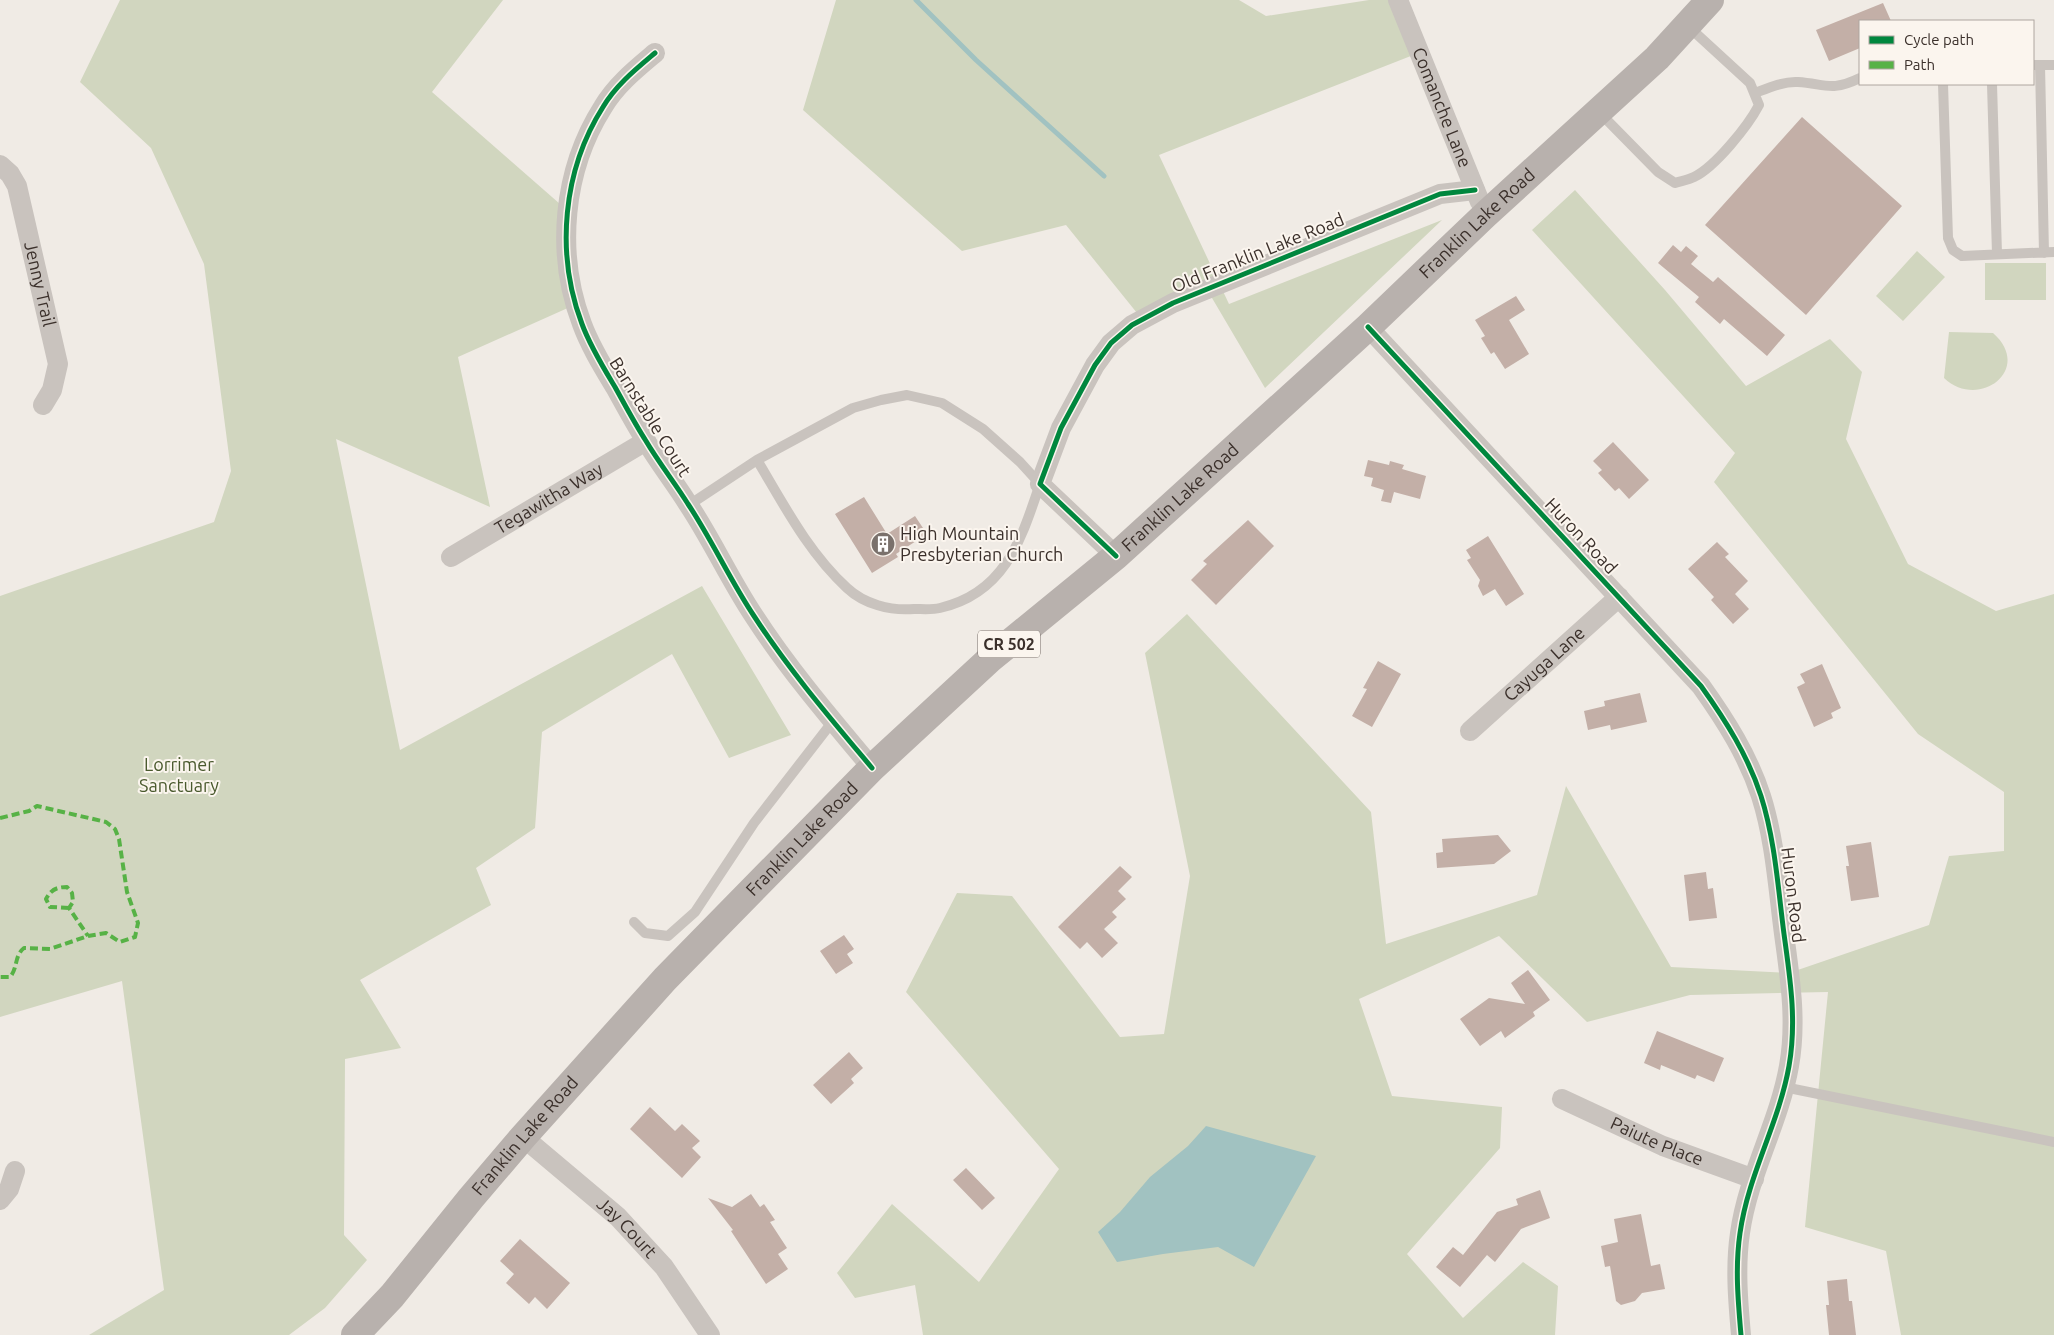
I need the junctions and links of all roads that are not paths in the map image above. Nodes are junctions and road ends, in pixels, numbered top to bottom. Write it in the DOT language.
graph roads {
  1 [pos="1398,0"];
  2 [pos="1710,0"];
  3 [pos="1688,26"];
  4 [pos="655,53"];
  5 [pos="2036,65"];
  6 [pos="2054,65"];
  7 [pos="1859,78"];
  8 [pos="1943,85"];
  9 [pos="1992,85"];
  10 [pos="1755,92"];
  11 [pos="1599,112"];
  12 [pos="0,166"];
  13 [pos="1475,190"];
  14 [pos="1485,215"];
  15 [pos="2049,252"];
  16 [pos="1997,254"];
  17 [pos="1368,327"];
  18 [pos="43,405"];
  19 [pos="646,441"];
  20 [pos="757,460"];
  21 [pos="1040,484"];
  22 [pos="689,505"];
  23 [pos="1116,556"];
  24 [pos="451,557"];
  25 [pos="1619,596"];
  26 [pos="833,721"];
  27 [pos="1470,731"];
  28 [pos="872,768"];
  29 [pos="634,922"];
  30 [pos="1784,1087"];
  31 [pos="1562,1099"];
  32 [pos="523,1136"];
  33 [pos="2054,1142"];
  34 [pos="15,1171"];
  35 [pos="1754,1179"];
  36 [pos="0,1200"];
  37 [pos="355,1335"];
  38 [pos="710,1335"];
  39 [pos="1741,1335"];
  1 -- 13 [label="street, Comanche Lane"];
  2 -- 3 [label="main road, Franklin Lake Road / CR 502"];
  3 -- 10 [label="lane"];
  3 -- 11 [label="main road, Franklin Lake Road / CR 502"];
  4 -- 19 [label="street, Barnstable Court"];
  5 -- 6 [label="lane"];
  5 -- 15 [label="lane"];
  7 -- 10 [label="lane"];
  8 -- 16 [label="lane"];
  9 -- 16 [label="lane"];
  10 -- 11 [label="lane"];
  11 -- 14 [label="main road, Franklin Lake Road / CR 502"];
  12 -- 18 [label="street, Jenny Trail"];
  13 -- 14 [label="street, Comanche Lane"];
  13 -- 21 [label="street, Old Franklin Lake Road"];
  14 -- 17 [label="main road, Franklin Lake Road / CR 502"];
  15 -- 16 [label="lane"];
  17 -- 23 [label="main road, Franklin Lake Road / CR 502"];
  17 -- 25 [label="street, Huron Road"];
  19 -- 22 [label="street, Barnstable Court"];
  19 -- 24 [label="street, Tegawitha Way"];
  20 -- 21 [label="lane"];
  20 -- 21 [label="lane"];
  20 -- 22 [label="lane"];
  21 -- 23 [label="street"];
  22 -- 26 [label="street, Barnstable Court"];
  23 -- 28 [label="main road, Franklin Lake Road / CR 502"];
  25 -- 27 [label="street, Cayuga Lane"];
  25 -- 30 [label="street, Huron Road"];
  26 -- 28 [label="street, Barnstable Court"];
  26 -- 29 [label="lane"];
  28 -- 32 [label="main road, Franklin Lake Road / CR 502"];
  30 -- 33 [label="lane"];
  30 -- 35 [label="street, Huron Road"];
  31 -- 35 [label="street, Paiute Place"];
  32 -- 37 [label="main road, Franklin Lake Road / CR 502"];
  32 -- 38 [label="street, Jay Court"];
  34 -- 36 [label="street"];
  35 -- 39 [label="street, Huron Road"];
}
